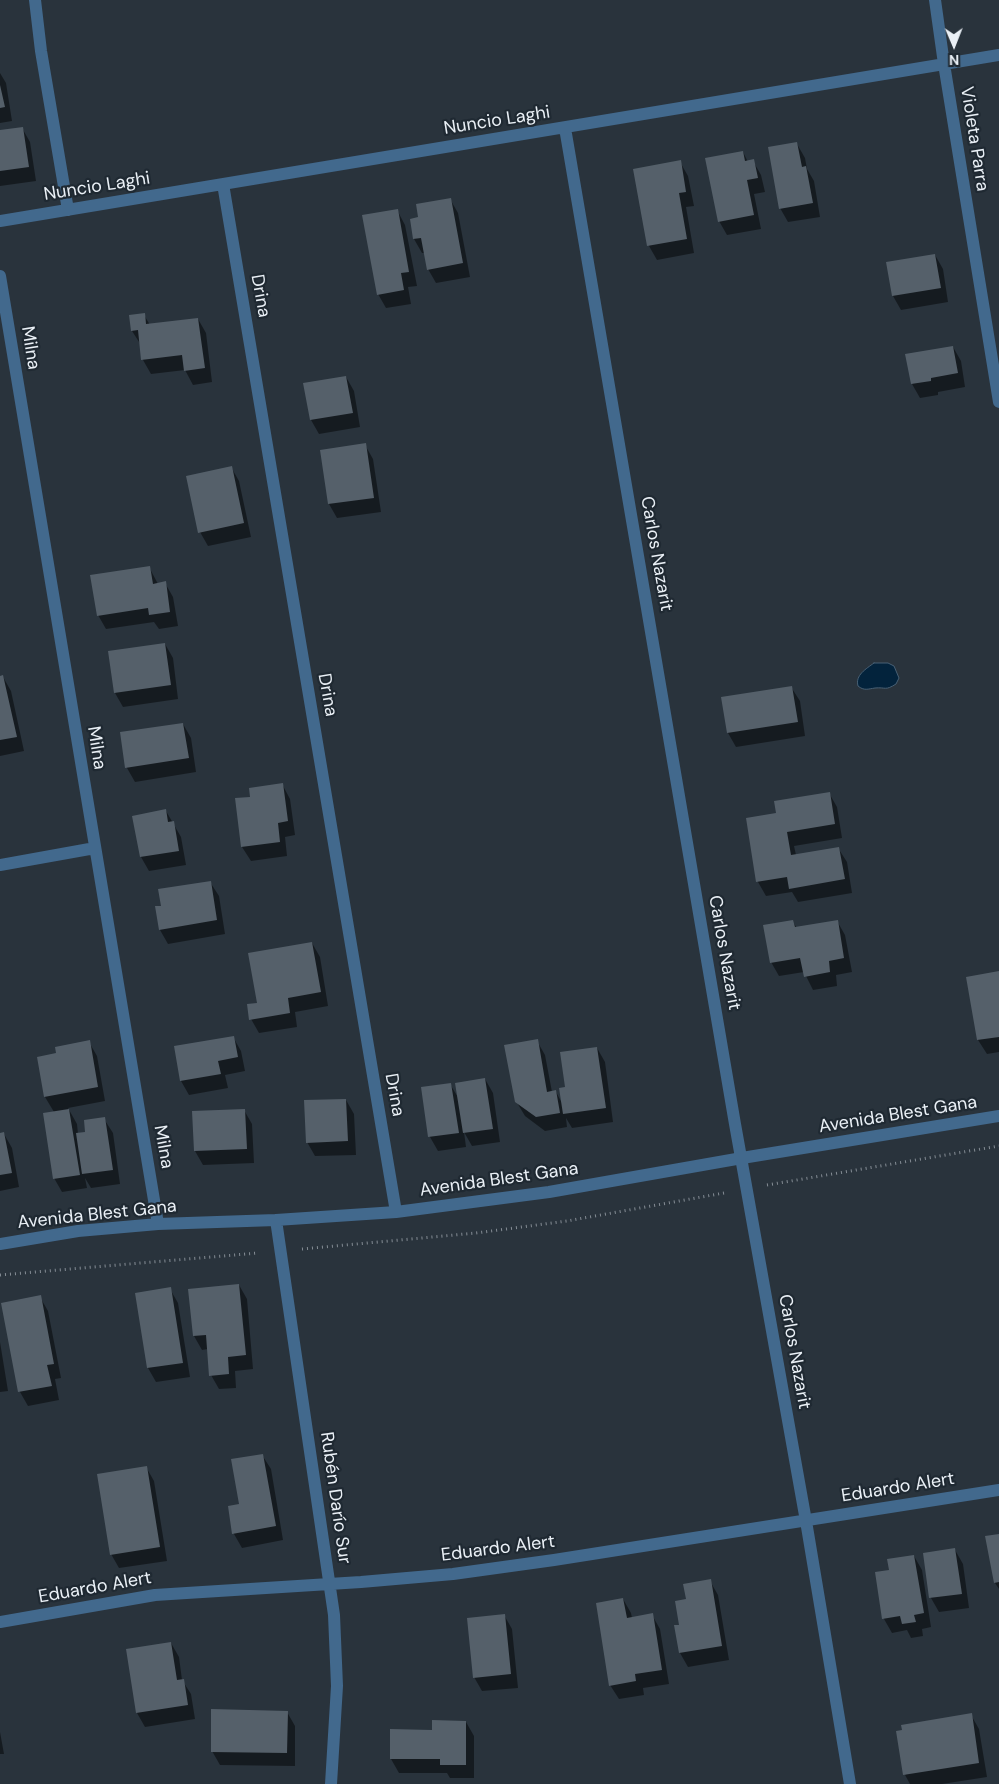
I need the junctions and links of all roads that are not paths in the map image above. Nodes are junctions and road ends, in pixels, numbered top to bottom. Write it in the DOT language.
graph roads {
  1 [pos="35,0"];
  2 [pos="935,0"];
  3 [pos="999,55"];
  4 [pos="944,64"];
  5 [pos="565,128"];
  6 [pos="223,184"];
  7 [pos="68,210"];
  8 [pos="0,221"];
  9 [pos="0,276"];
  10 [pos="999,402"];
  11 [pos="95,848"];
  12 [pos="0,865"];
  13 [pos="999,1116"];
  14 [pos="742,1158"];
  15 [pos="396,1212"];
  16 [pos="276,1220"];
  17 [pos="158,1224"];
  18 [pos="0,1244"];
  19 [pos="999,1490"];
  20 [pos="806,1521"];
  21 [pos="330,1584"];
  22 [pos="0,1622"];
  23 [pos="331,1784"];
  24 [pos="850,1784"];
  1 -- 7 [label="street"];
  2 -- 4 [label="street, Violeta Parra"];
  3 -- 4 [label="street, Nuncio Laghi"];
  4 -- 5 [label="street, Nuncio Laghi"];
  4 -- 10 [label="street, Violeta Parra"];
  5 -- 6 [label="street, Nuncio Laghi"];
  5 -- 14 [label="street, Carlos Nazarit"];
  6 -- 7 [label="street, Nuncio Laghi"];
  6 -- 15 [label="street, Drina"];
  7 -- 8 [label="street, Nuncio Laghi"];
  9 -- 11 [label="street, Milna"];
  11 -- 12 [label="street"];
  11 -- 17 [label="street, Milna"];
  13 -- 14 [label="street, Avenida Blest Gana"];
  14 -- 15 [label="street, Avenida Blest Gana"];
  14 -- 20 [label="street, Carlos Nazarit"];
  15 -- 16 [label="street, Avenida Blest Gana"];
  16 -- 17 [label="street, Avenida Blest Gana"];
  16 -- 21 [label="street, Rubén Darío Sur"];
  17 -- 18 [label="street, Avenida Blest Gana"];
  19 -- 20 [label="street, Eduardo Alert"];
  20 -- 21 [label="street, Eduardo Alert"];
  20 -- 24 [label="street, Carlos Nazarit"];
  21 -- 22 [label="street, Eduardo Alert"];
  21 -- 23 [label="street, Rubén Darío Sur"];
}
